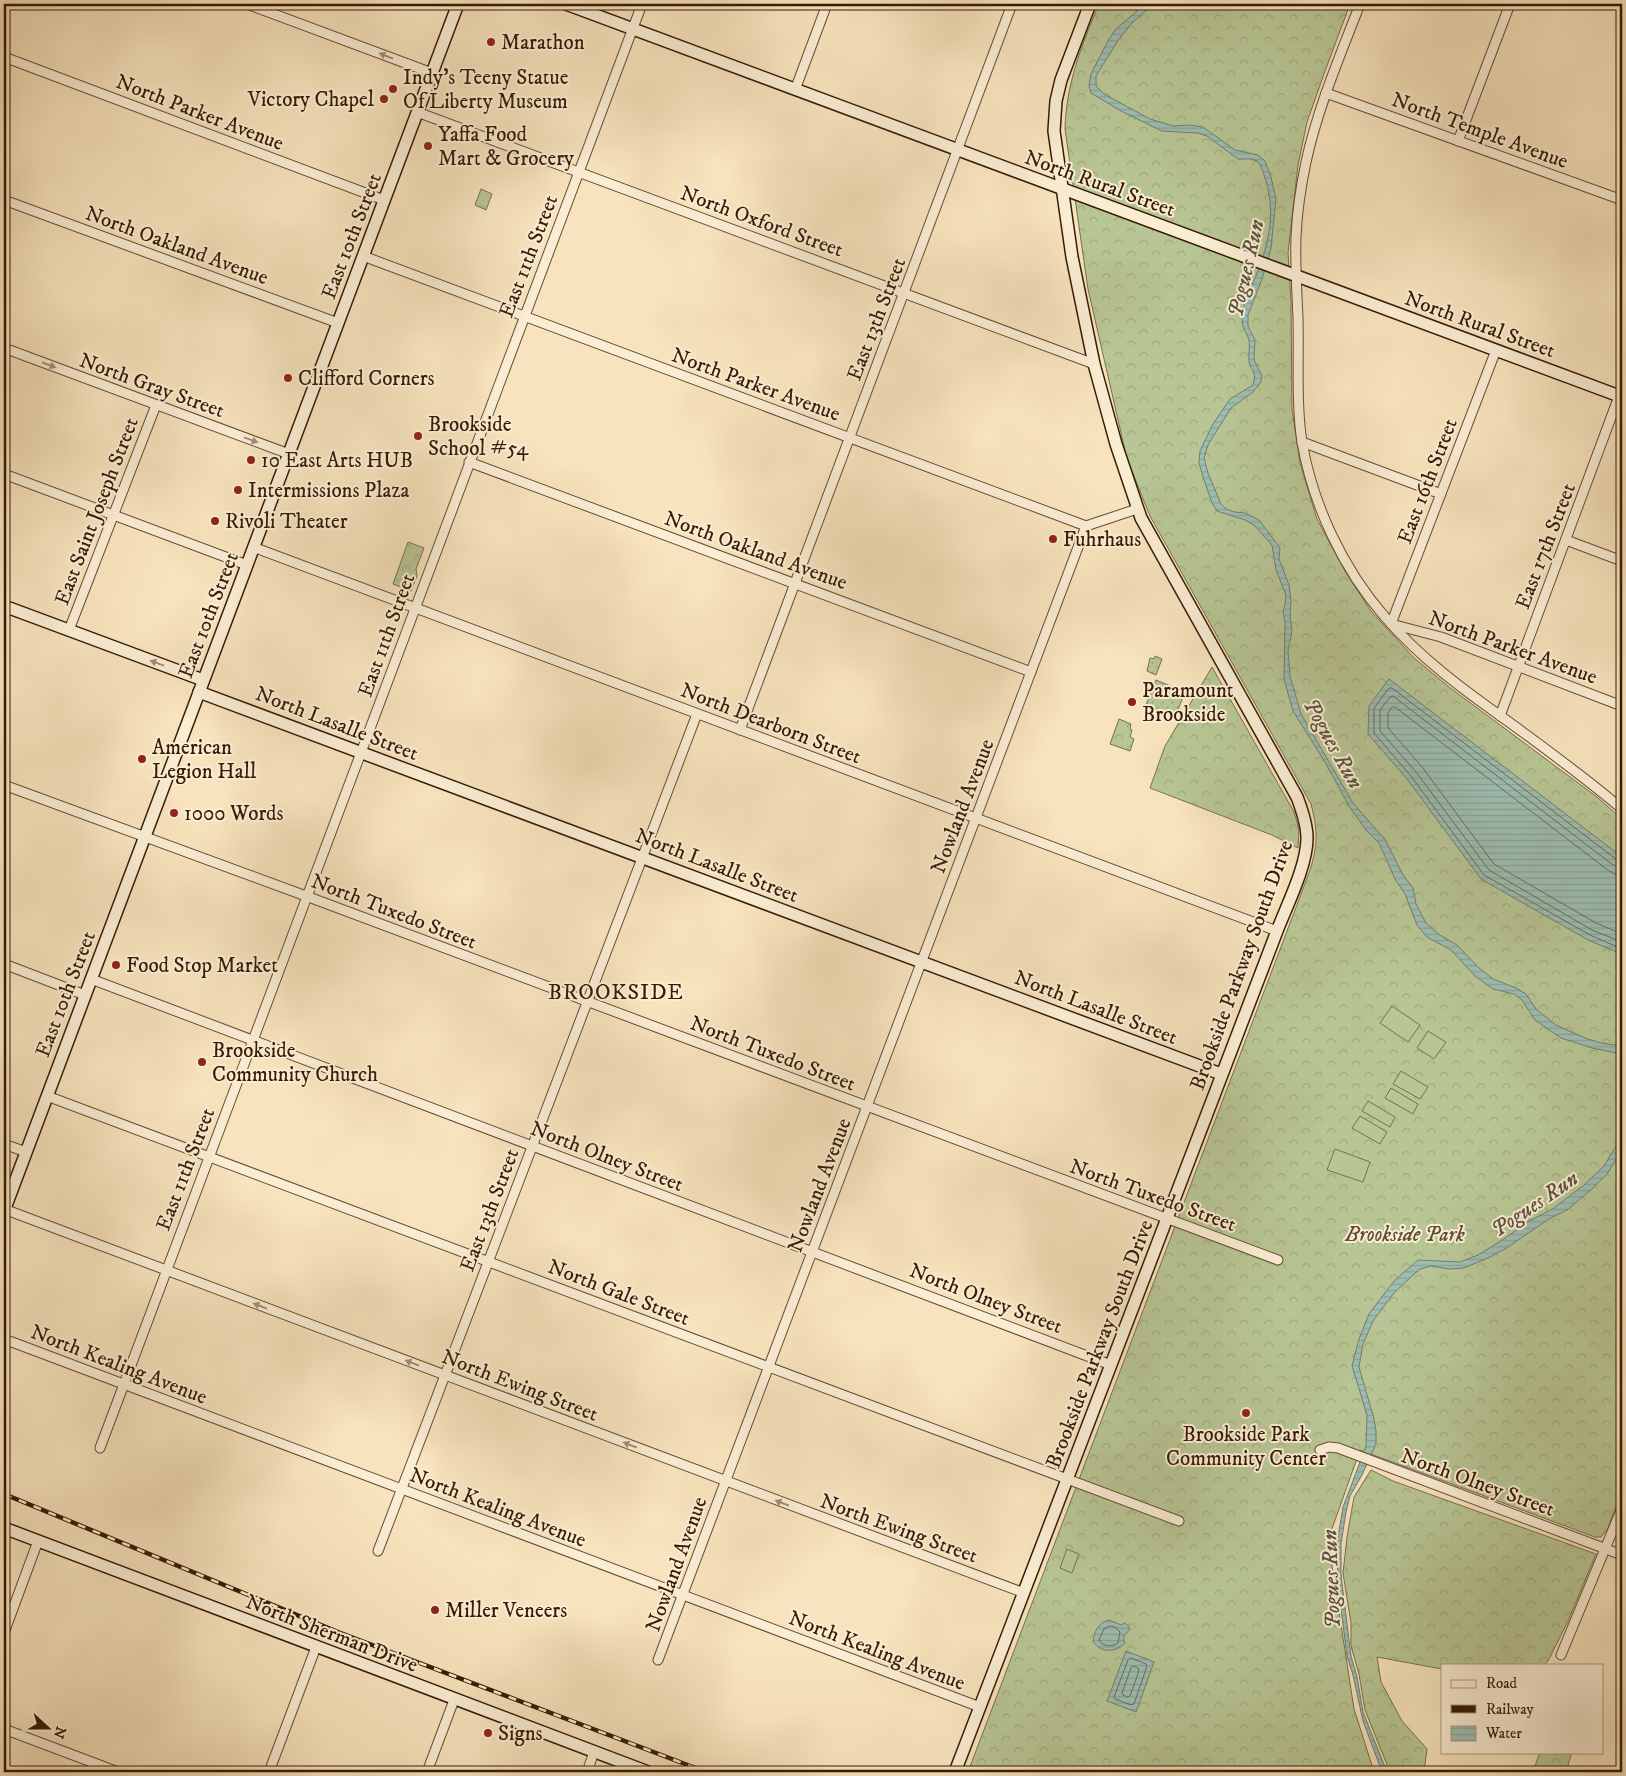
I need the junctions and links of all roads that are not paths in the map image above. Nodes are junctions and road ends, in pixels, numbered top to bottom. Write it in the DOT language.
graph roads {
  1 [pos="247,4"];
  2 [pos="458,4"];
  3 [pos="566,4"];
  4 [pos="642,4"];
  5 [pos="827,4"];
  6 [pos="1012,4"];
  7 [pos="1089,4"];
  8 [pos="1360,4"];
  9 [pos="1510,4"];
  10 [pos="1616,4"];
  11 [pos="1622,5"];
  12 [pos="633,29"];
  13 [pos="4,57"];
  14 [pos="432,73"];
  15 [pos="795,90"];
  16 [pos="1326,93"];
  17 [pos="417,112"];
  18 [pos="1458,141"];
  19 [pos="957,150"];
  20 [pos="579,172"];
  21 [pos="1061,188"];
  22 [pos="4,200"];
  23 [pos="384,200"];
  24 [pos="1622,200"];
  25 [pos="363,256"];
  26 [pos="1297,276"];
  27 [pos="904,293"];
  28 [pos="524,316"];
  29 [pos="338,323"];
  30 [pos="4,348"];
  31 [pos="1496,350"];
  32 [pos="1094,364"];
  33 [pos="1621,394"];
  34 [pos="156,405"];
  35 [pos="850,438"];
  36 [pos="1302,442"];
  37 [pos="288,454"];
  38 [pos="469,462"];
  39 [pos="4,474"];
  40 [pos="1440,494"];
  41 [pos="1137,509"];
  42 [pos="114,515"];
  43 [pos="1086,526"];
  44 [pos="1566,540"];
  45 [pos="253,548"];
  46 [pos="1622,560"];
  47 [pos="247,565"];
  48 [pos="795,583"];
  49 [pos="4,606"];
  50 [pos="414,608"];
  51 [pos="1391,624"];
  52 [pos="69,630"];
  53 [pos="1518,667"];
  54 [pos="1031,672"];
  55 [pos="201,686"];
  56 [pos="1622,706"];
  57 [pos="696,714"];
  58 [pos="1500,716"];
  59 [pos="740,730"];
  60 [pos="361,752"];
  61 [pos="4,785"];
  62 [pos="1622,809"];
  63 [pos="976,818"];
  64 [pos="144,837"];
  65 [pos="642,857"];
  66 [pos="306,896"];
  67 [pos="1277,931"];
  68 [pos="921,962"];
  69 [pos="4,964"];
  70 [pos="91,979"];
  71 [pos="85,995"];
  72 [pos="587,1002"];
  73 [pos="252,1040"];
  74 [pos="1222,1074"];
  75 [pos="47,1096"];
  76 [pos="867,1107"];
  77 [pos="4,1144"];
  78 [pos="532,1146"];
  79 [pos="26,1152"];
  80 [pos="208,1156"];
  81 [pos="4,1210"];
  82 [pos="1166,1219"];
  83 [pos="812,1252"];
  84 [pos="1278,1260"];
  85 [pos="488,1262"];
  86 [pos="166,1270"];
  87 [pos="4,1339"];
  88 [pos="1111,1365"];
  89 [pos="769,1367"];
  90 [pos="445,1375"];
  91 [pos="123,1384"];
  92 [pos="100,1448"];
  93 [pos="1320,1450"];
  94 [pos="1068,1480"];
  95 [pos="725,1481"];
  96 [pos="402,1489"];
  97 [pos="1622,1508"];
  98 [pos="1178,1521"];
  99 [pos="4,1528"];
  100 [pos="38,1541"];
  101 [pos="1606,1549"];
  102 [pos="378,1551"];
  103 [pos="1622,1555"];
  104 [pos="1024,1593"];
  105 [pos="682,1595"];
  106 [pos="4,1633"];
  107 [pos="316,1647"];
  108 [pos="1561,1655"];
  109 [pos="658,1660"];
  110 [pos="454,1700"];
  111 [pos="980,1707"];
  112 [pos="4,1729"];
  113 [pos="594,1752"];
  114 [pos="112,1771"];
  115 [pos="269,1772"];
  116 [pos="427,1772"];
  117 [pos="586,1772"];
  118 [pos="648,1772"];
  119 [pos="955,1772"];
  14 -- 1 [label="street, one-way"];
  2 -- 14 [label="main road, East 10th Street"];
  3 -- 12 [label="main road, North Rural Street"];
  4 -- 12 [label="street, East 11th Street"];
  5 -- 15 [label="street"];
  6 -- 19 [label="street, East 13th Street"];
  7 -- 21 [label="main road, Brookside Parkway South Drive"];
  8 -- 16 [label="street"];
  9 -- 18 [label="street"];
  10 -- 11 [label="street"];
  12 -- 15 [label="main road, North Rural Street"];
  12 -- 20 [label="street, East 11th Street"];
  13 -- 23 [label="street, North Parker Avenue"];
  14 -- 17 [label="main road, East 10th Street"];
  15 -- 19 [label="main road, North Rural Street"];
  16 -- 18 [label="street, North Temple Avenue"];
  16 -- 26 [label="street"];
  17 -- 20 [label="street, North Oxford Street"];
  17 -- 23 [label="main road, East 10th Street"];
  18 -- 24 [label="street, North Temple Avenue"];
  19 -- 21 [label="main road, North Rural Street"];
  19 -- 27 [label="street, East 13th Street"];
  20 -- 27 [label="street, North Oxford Street"];
  20 -- 28 [label="street, East 11th Street"];
  21 -- 26 [label="main road, North Rural Street"];
  21 -- 32 [label="main road, Brookside Parkway South Drive"];
  22 -- 29 [label="street, North Oakland Avenue"];
  23 -- 25 [label="main road, East 10th Street"];
  25 -- 28 [label="street, North Parker Avenue"];
  25 -- 29 [label="main road, East 10th Street"];
  26 -- 31 [label="main road, North Rural Street"];
  26 -- 36 [label="street"];
  27 -- 32 [label="street, North Oxford Street"];
  27 -- 35 [label="street, East 13th Street"];
  28 -- 35 [label="street, North Parker Avenue"];
  28 -- 38 [label="street, East 11th Street"];
  29 -- 37 [label="main road, East 10th Street"];
  30 -- 34 [label="street, North Gray Street, one-way"];
  31 -- 33 [label="main road, North Rural Street"];
  31 -- 40 [label="street, East 16th Street"];
  32 -- 41 [label="main road, Brookside Parkway South Drive"];
  33 -- 44 [label="street, East 17th Street"];
  34 -- 37 [label="street, North Gray Street, one-way"];
  34 -- 42 [label="street, East Saint Joseph Street"];
  35 -- 43 [label="street, North Parker Avenue"];
  35 -- 48 [label="street, East 13th Street"];
  36 -- 40 [label="street"];
  36 -- 51 [label="street"];
  37 -- 45 [label="main road, East 10th Street"];
  38 -- 48 [label="street, North Oakland Avenue"];
  38 -- 50 [label="street, East 11th Street"];
  39 -- 42 [label="street"];
  40 -- 51 [label="street, East 16th Street"];
  41 -- 43 [label="street"];
  41 -- 67 [label="main road, Brookside Parkway South Drive"];
  42 -- 47 [label="street"];
  42 -- 52 [label="street, East Saint Joseph Street"];
  43 -- 54 [label="street, Nowland Avenue"];
  44 -- 46 [label="street"];
  44 -- 53 [label="street, East 17th Street"];
  45 -- 47 [label="main road, East 10th Street"];
  45 -- 50 [label="street, North Dearborn Street"];
  47 -- 55 [label="main road, East 10th Street"];
  48 -- 54 [label="street, North Oakland Avenue"];
  48 -- 59 [label="street, East 13th Street"];
  49 -- 52 [label="main road, North Lasalle Street"];
  50 -- 57 [label="street, North Dearborn Street"];
  50 -- 60 [label="street, East 11th Street"];
  51 -- 53 [label="street, North Parker Avenue"];
  51 -- 58 [label="street"];
  55 -- 52 [label="main road, North Lasalle Street, one-way"];
  53 -- 56 [label="street, North Parker Avenue"];
  53 -- 58 [label="street, East 17th Street"];
  54 -- 63 [label="street, Nowland Avenue"];
  55 -- 60 [label="main road, North Lasalle Street"];
  55 -- 64 [label="main road, East 10th Street"];
  57 -- 59 [label="street, North Dearborn Street"];
  57 -- 65 [label="street, East 13th Street"];
  58 -- 62 [label="street"];
  59 -- 63 [label="street, North Dearborn Street"];
  60 -- 65 [label="main road, North Lasalle Street"];
  60 -- 66 [label="street, East 11th Street"];
  61 -- 64 [label="street, North Tuxedo Street"];
  63 -- 67 [label="street, North Dearborn Street"];
  63 -- 68 [label="street, Nowland Avenue"];
  64 -- 66 [label="street, North Tuxedo Street"];
  64 -- 70 [label="main road, East 10th Street"];
  65 -- 68 [label="main road, North Lasalle Street"];
  65 -- 72 [label="street, East 13th Street"];
  66 -- 72 [label="street, North Tuxedo Street"];
  66 -- 73 [label="street, East 11th Street"];
  67 -- 74 [label="main road, Brookside Parkway South Drive"];
  68 -- 74 [label="main road, North Lasalle Street"];
  68 -- 76 [label="street, Nowland Avenue"];
  69 -- 71 [label="street"];
  70 -- 71 [label="main road, East 10th Street"];
  70 -- 73 [label="street, North Olney Street"];
  71 -- 75 [label="main road, East 10th Street"];
  72 -- 76 [label="street, North Tuxedo Street"];
  72 -- 78 [label="street, East 13th Street"];
  73 -- 78 [label="street, North Olney Street"];
  73 -- 80 [label="street, East 11th Street"];
  74 -- 82 [label="main road, Brookside Parkway South Drive"];
  75 -- 79 [label="main road, East 10th Street"];
  75 -- 80 [label="street, North Gale Street"];
  76 -- 82 [label="street, North Tuxedo Street"];
  76 -- 83 [label="street, Nowland Avenue"];
  77 -- 79 [label="street"];
  78 -- 83 [label="street, North Olney Street"];
  78 -- 85 [label="street, East 13th Street"];
  79 -- 81 [label="main road, East 10th Street"];
  80 -- 85 [label="street, North Gale Street"];
  80 -- 86 [label="street, East 11th Street"];
  81 -- 86 [label="street, North Ewing Street"];
  82 -- 84 [label="street, North Tuxedo Street"];
  82 -- 88 [label="main road, Brookside Parkway South Drive"];
  83 -- 88 [label="street, North Olney Street"];
  83 -- 89 [label="street, Nowland Avenue"];
  85 -- 89 [label="street, North Gale Street"];
  85 -- 90 [label="street, East 13th Street"];
  90 -- 86 [label="street, North Ewing Street, one-way"];
  86 -- 91 [label="street, East 11th Street"];
  87 -- 91 [label="street, North Kealing Avenue"];
  88 -- 94 [label="main road, Brookside Parkway South Drive"];
  89 -- 94 [label="street, North Gale Street"];
  89 -- 95 [label="street, Nowland Avenue"];
  95 -- 90 [label="street, North Ewing Street, one-way"];
  90 -- 96 [label="street, East 13th Street"];
  91 -- 92 [label="street, East 11th Street"];
  91 -- 96 [label="street, North Kealing Avenue"];
  93 -- 101 [label="street, North Olney Street"];
  94 -- 98 [label="street, North Gale Street"];
  94 -- 104 [label="main road, Brookside Parkway South Drive"];
  104 -- 95 [label="street, North Ewing Street, one-way"];
  95 -- 105 [label="street, Nowland Avenue"];
  96 -- 102 [label="street, East 13th Street"];
  96 -- 105 [label="street, North Kealing Avenue"];
  97 -- 101 [label="street"];
  99 -- 100 [label="main road, North Sherman Drive"];
  100 -- 106 [label="street"];
  100 -- 107 [label="main road, North Sherman Drive"];
  101 -- 103 [label="street, North Olney Street"];
  101 -- 108 [label="street"];
  104 -- 111 [label="main road, Brookside Parkway South Drive"];
  105 -- 109 [label="street, Nowland Avenue"];
  105 -- 111 [label="street, North Kealing Avenue"];
  107 -- 110 [label="main road, North Sherman Drive"];
  107 -- 115 [label="street"];
  110 -- 113 [label="main road, North Sherman Drive"];
  110 -- 116 [label="street"];
  111 -- 119 [label="main road, Brookside Parkway South Drive"];
  112 -- 114 [label="street"];
  113 -- 117 [label="street"];
  113 -- 118 [label="main road, North Sherman Drive"];
}
